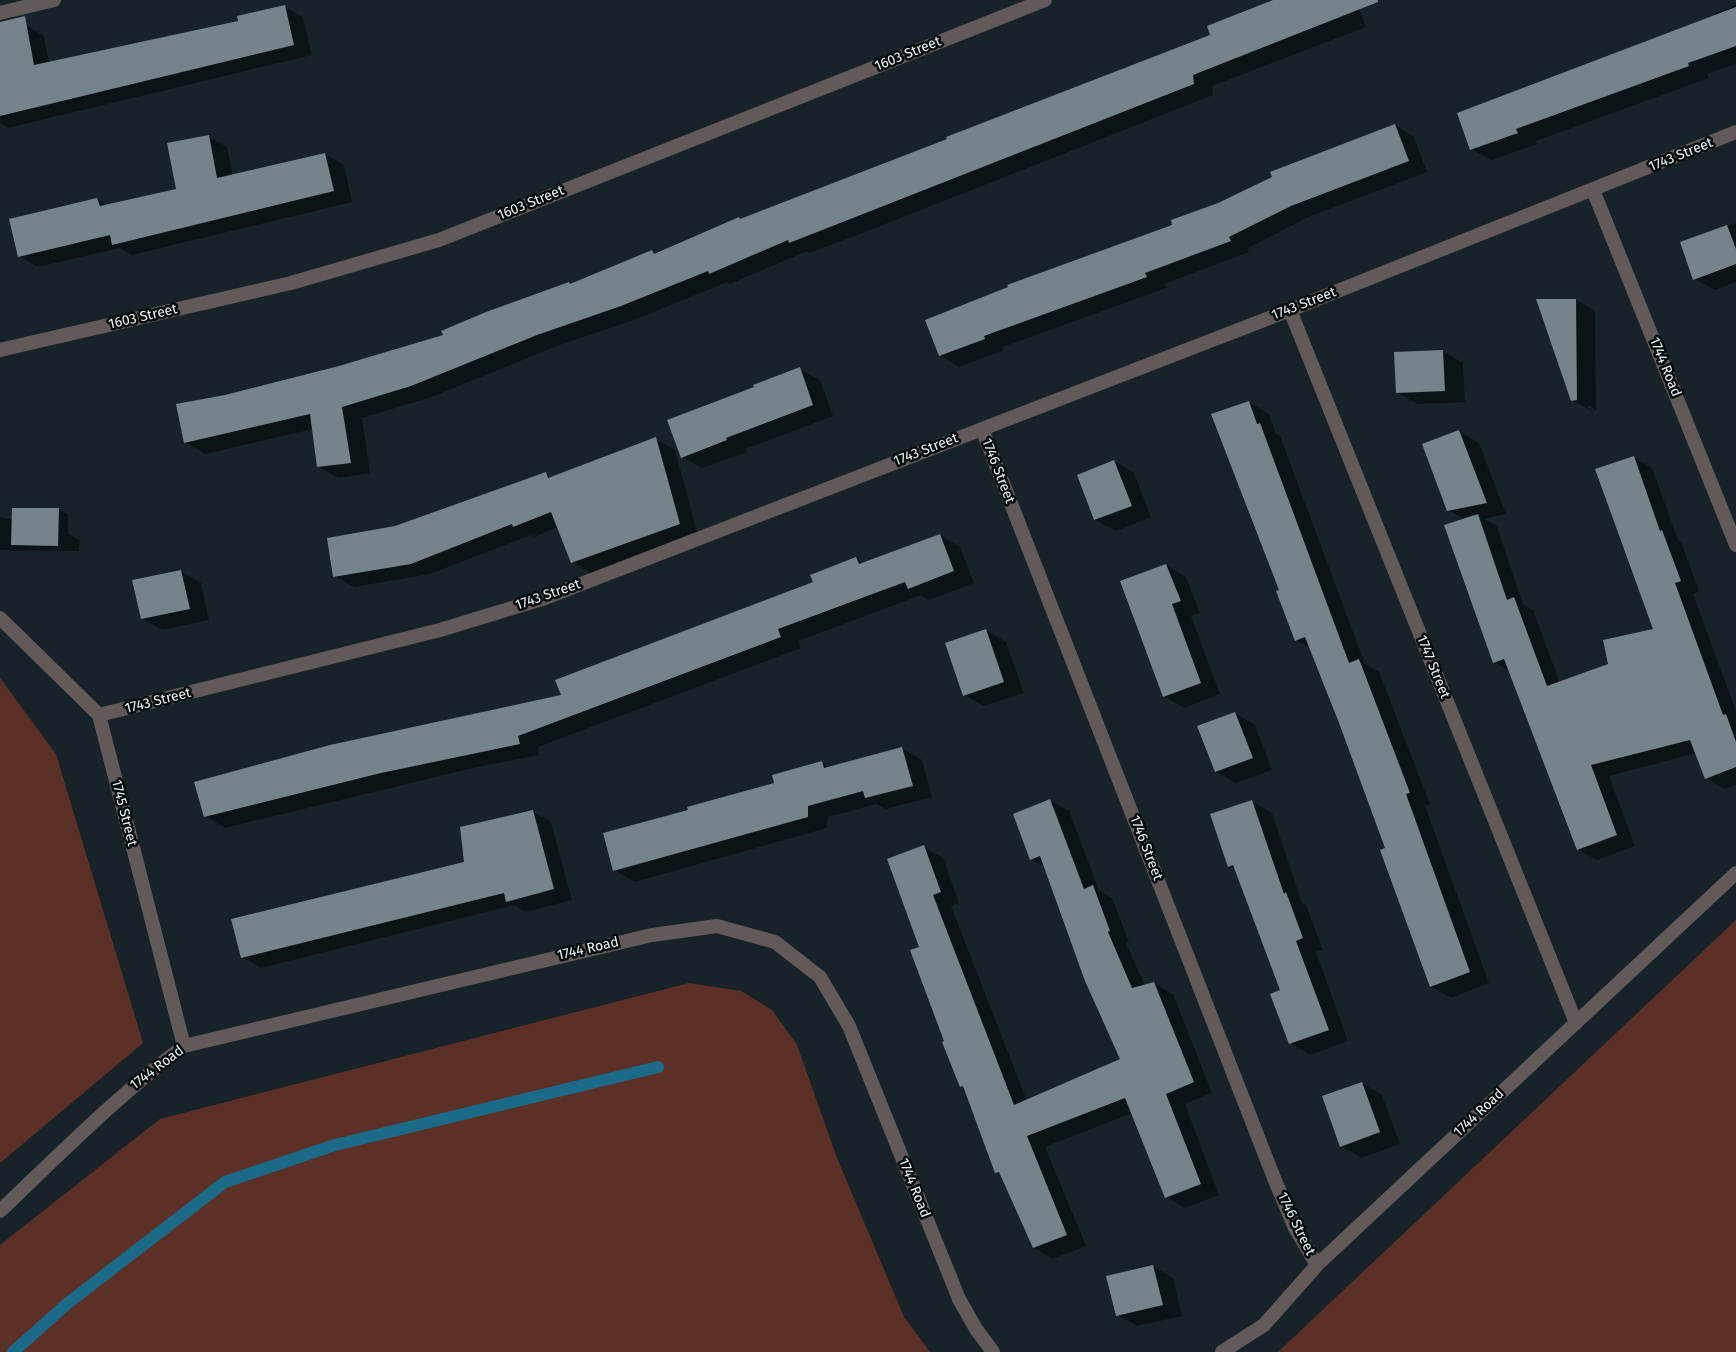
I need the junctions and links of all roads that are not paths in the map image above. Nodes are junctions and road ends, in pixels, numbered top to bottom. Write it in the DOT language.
graph roads {
  1 [pos="54,0"];
  2 [pos="1045,0"];
  3 [pos="0,13"];
  4 [pos="1736,132"];
  5 [pos="1593,190"];
  6 [pos="1290,310"];
  7 [pos="0,350"];
  8 [pos="982,429"];
  9 [pos="1736,544"];
  10 [pos="0,618"];
  11 [pos="100,715"];
  12 [pos="1736,873"];
  13 [pos="1576,1023"];
  14 [pos="184,1046"];
  15 [pos="0,1211"];
  16 [pos="1317,1265"];
  17 [pos="993,1352"];
  18 [pos="1222,1352"];
  1 -- 3 [label="street"];
  2 -- 7 [label="street, 1603 Street"];
  4 -- 5 [label="street, 1743 Street"];
  5 -- 6 [label="street, 1743 Street"];
  5 -- 9 [label="street, 1744 Road"];
  6 -- 8 [label="street, 1743 Street"];
  6 -- 13 [label="street, 1747 Street"];
  8 -- 11 [label="street, 1743 Street"];
  8 -- 16 [label="street, 1746 Street"];
  10 -- 11 [label="street"];
  11 -- 14 [label="street, 1745 Street"];
  12 -- 13 [label="street, 1744 Road"];
  13 -- 16 [label="street, 1744 Road"];
  14 -- 15 [label="street, 1744 Road"];
  14 -- 17 [label="street, 1744 Road"];
  16 -- 18 [label="street, 1744 Road"];
}
